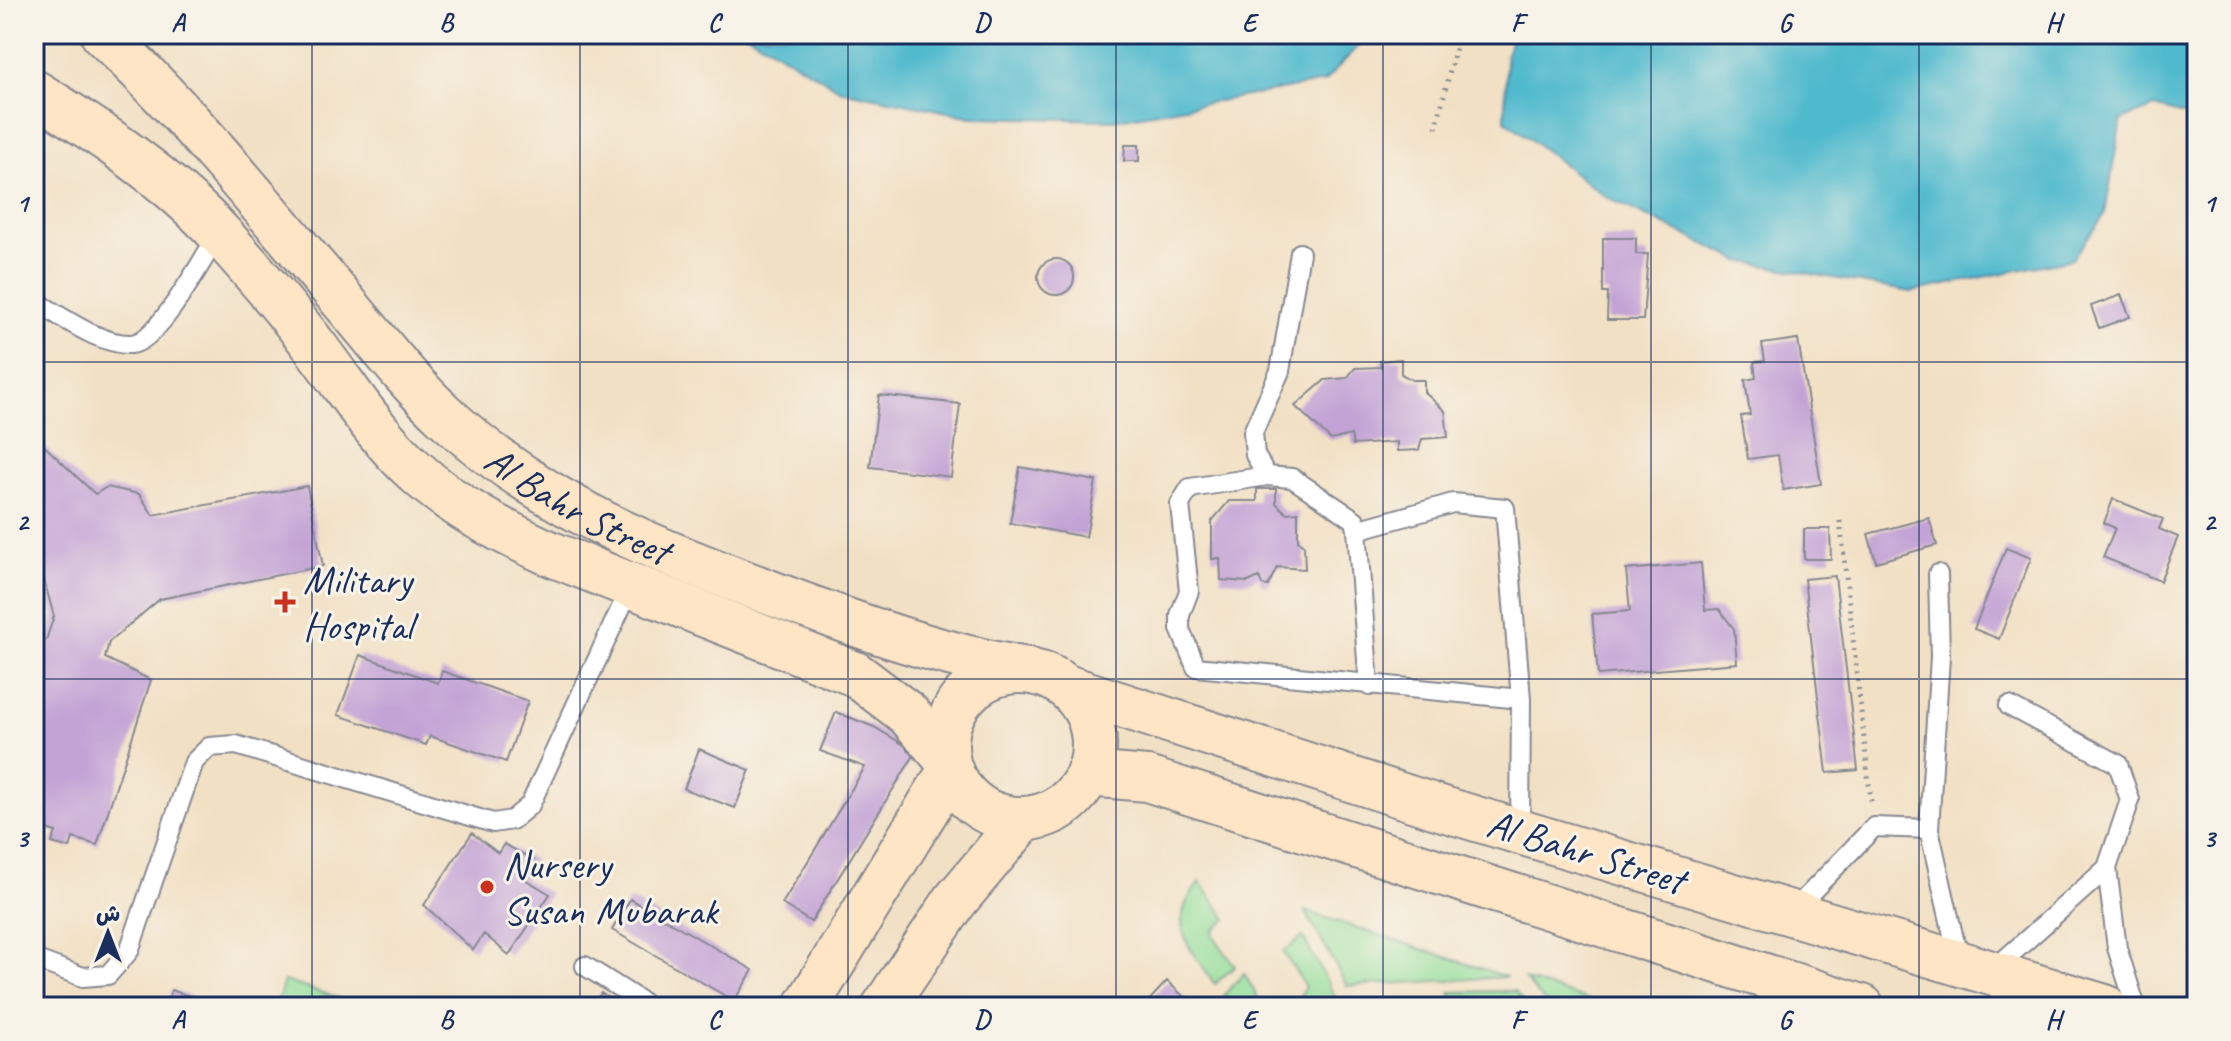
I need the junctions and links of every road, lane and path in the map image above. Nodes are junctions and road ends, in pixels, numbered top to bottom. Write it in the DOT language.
graph roads {
  1 [pos="103,34"];
  2 [pos="1459,34"];
  3 [pos="34,92"];
  4 [pos="1436,128"];
  5 [pos="219,233"];
  6 [pos="1300,253"];
  7 [pos="34,301"];
  8 [pos="1267,476"];
  9 [pos="1840,521"];
  10 [pos="1357,530"];
  11 [pos="1938,574"];
  12 [pos="631,586"];
  13 [pos="880,634"];
  14 [pos="1028,670"];
  15 [pos="855,674"];
  16 [pos="1369,686"];
  17 [pos="1069,688"];
  18 [pos="1521,699"];
  19 [pos="2009,706"];
  20 [pos="947,765"];
  21 [pos="1089,774"];
  22 [pos="1440,808"];
  23 [pos="1023,820"];
  24 [pos="1874,827"];
  25 [pos="1929,829"];
  26 [pos="1520,832"];
  27 [pos="1432,867"];
  28 [pos="2107,868"];
  29 [pos="1791,912"];
  30 [pos="34,959"];
  31 [pos="585,966"];
  32 [pos="1975,968"];
  33 [pos="650,1007"];
  34 [pos="806,1007"];
  35 [pos="884,1007"];
  36 [pos="1862,1007"];
  37 [pos="2105,1007"];
  38 [pos="2136,1007"];
  1 -- 13 [label="main road, Al Bahr Street"];
  2 -- 4 [label="path"];
  3 -- 5 [label="main road, Al Bahr Street"];
  5 -- 7 [label="lane"];
  5 -- 12 [label="main road, Al Bahr Street"];
  6 -- 8 [label="lane"];
  8 -- 10 [label="lane"];
  8 -- 16 [label="lane"];
  9 -- 24 [label="path"];
  10 -- 16 [label="lane"];
  10 -- 18 [label="lane"];
  11 -- 25 [label="lane"];
  12 -- 15 [label="main road, Al Bahr Street"];
  12 -- 30 [label="lane"];
  13 -- 14 [label="main road, Al Bahr Street"];
  13 -- 15 [label="main road"];
  14 -- 17 [label="main road"];
  14 -- 20 [label="main road"];
  15 -- 20 [label="main road, Al Bahr Street"];
  16 -- 18 [label="lane"];
  17 -- 21 [label="main road"];
  17 -- 22 [label="main road, Al Bahr Street"];
  18 -- 26 [label="lane"];
  19 -- 28 [label="lane"];
  20 -- 23 [label="main road"];
  20 -- 34 [label="main road"];
  21 -- 23 [label="main road"];
  21 -- 27 [label="main road, Al Bahr Street"];
  22 -- 26 [label="main road, Al Bahr Street"];
  22 -- 27 [label="main road"];
  23 -- 35 [label="main road"];
  24 -- 25 [label="lane"];
  24 -- 29 [label="lane"];
  25 -- 32 [label="lane"];
  26 -- 29 [label="main road, Al Bahr Street"];
  27 -- 36 [label="main road, Al Bahr Street"];
  28 -- 32 [label="lane"];
  28 -- 38 [label="lane"];
  29 -- 32 [label="main road, Al Bahr Street"];
  31 -- 33 [label="lane"];
  32 -- 37 [label="main road, Al Bahr Street"];
}
